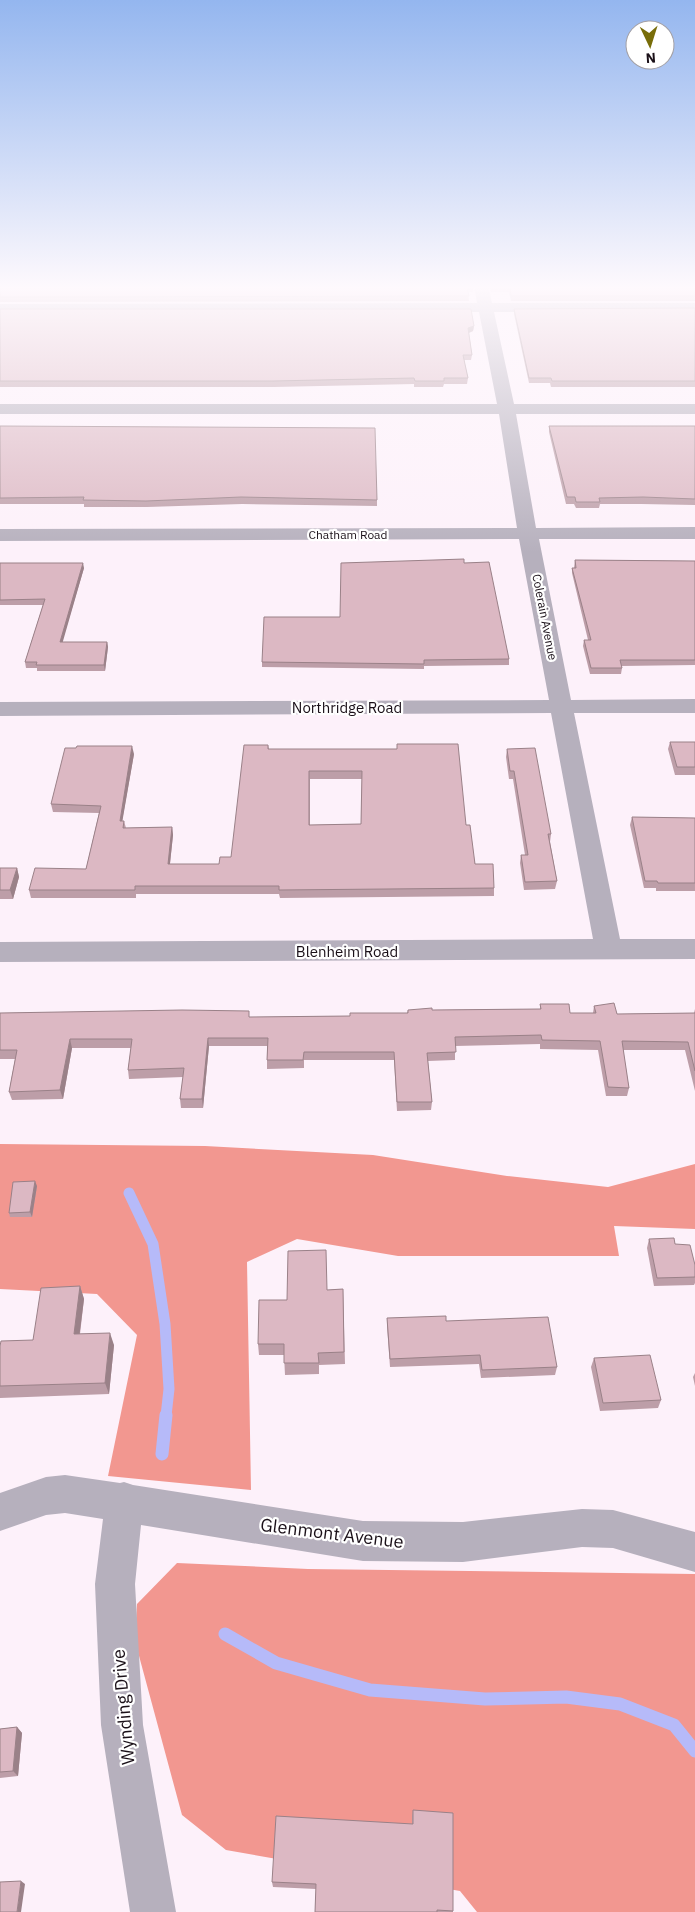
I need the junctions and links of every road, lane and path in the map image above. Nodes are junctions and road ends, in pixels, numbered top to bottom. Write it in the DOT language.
graph roads {
  1 [pos="498,374"];
  2 [pos="0,409"];
  3 [pos="506,409"];
  4 [pos="695,409"];
  5 [pos="695,533"];
  6 [pos="528,534"];
  7 [pos="0,535"];
  8 [pos="563,706"];
  9 [pos="695,706"];
  10 [pos="0,709"];
  11 [pos="608,949"];
  12 [pos="695,949"];
  13 [pos="0,952"];
  14 [pos="124,1501"];
  15 [pos="0,1512"];
  16 [pos="695,1552"];
  17 [pos="153,1912"];
  1 -- 3 [label="street, Colerain Avenue"];
  2 -- 3 [label="street"];
  3 -- 4 [label="street"];
  3 -- 6 [label="street, Colerain Avenue"];
  5 -- 6 [label="street, Chatham Road"];
  6 -- 7 [label="street, Chatham Road"];
  6 -- 8 [label="street, Colerain Avenue"];
  8 -- 9 [label="street, Northridge Road"];
  8 -- 10 [label="street, Northridge Road"];
  8 -- 11 [label="street, Colerain Avenue"];
  11 -- 12 [label="street, Blenheim Road"];
  11 -- 13 [label="street, Blenheim Road"];
  14 -- 15 [label="street, Glenmont Avenue"];
  14 -- 16 [label="street, Glenmont Avenue"];
  14 -- 17 [label="street, Wynding Drive"];
}
